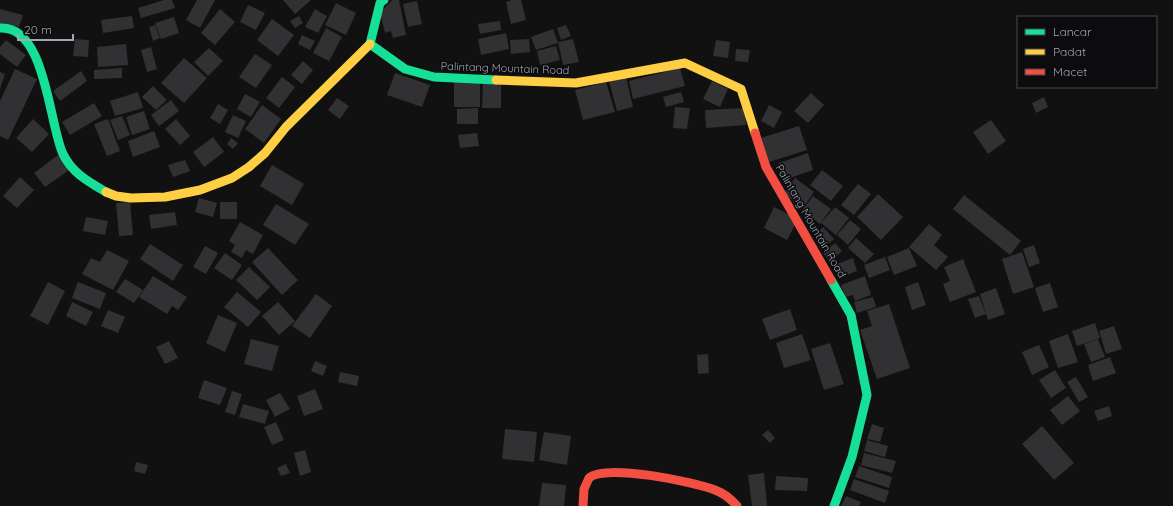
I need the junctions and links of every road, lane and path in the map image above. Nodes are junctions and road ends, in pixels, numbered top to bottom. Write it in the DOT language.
graph roads {
  1 [pos="384,0"];
  2 [pos="0,28"];
  3 [pos="370,44"];
  4 [pos="583,506"];
  5 [pos="737,506"];
  6 [pos="834,506"];
  1 -- 3 [label="street"];
  2 -- 3 [label="street"];
  3 -- 6 [label="street, Palintang Mountain Road"];
  4 -- 5 [label="street"];
}
